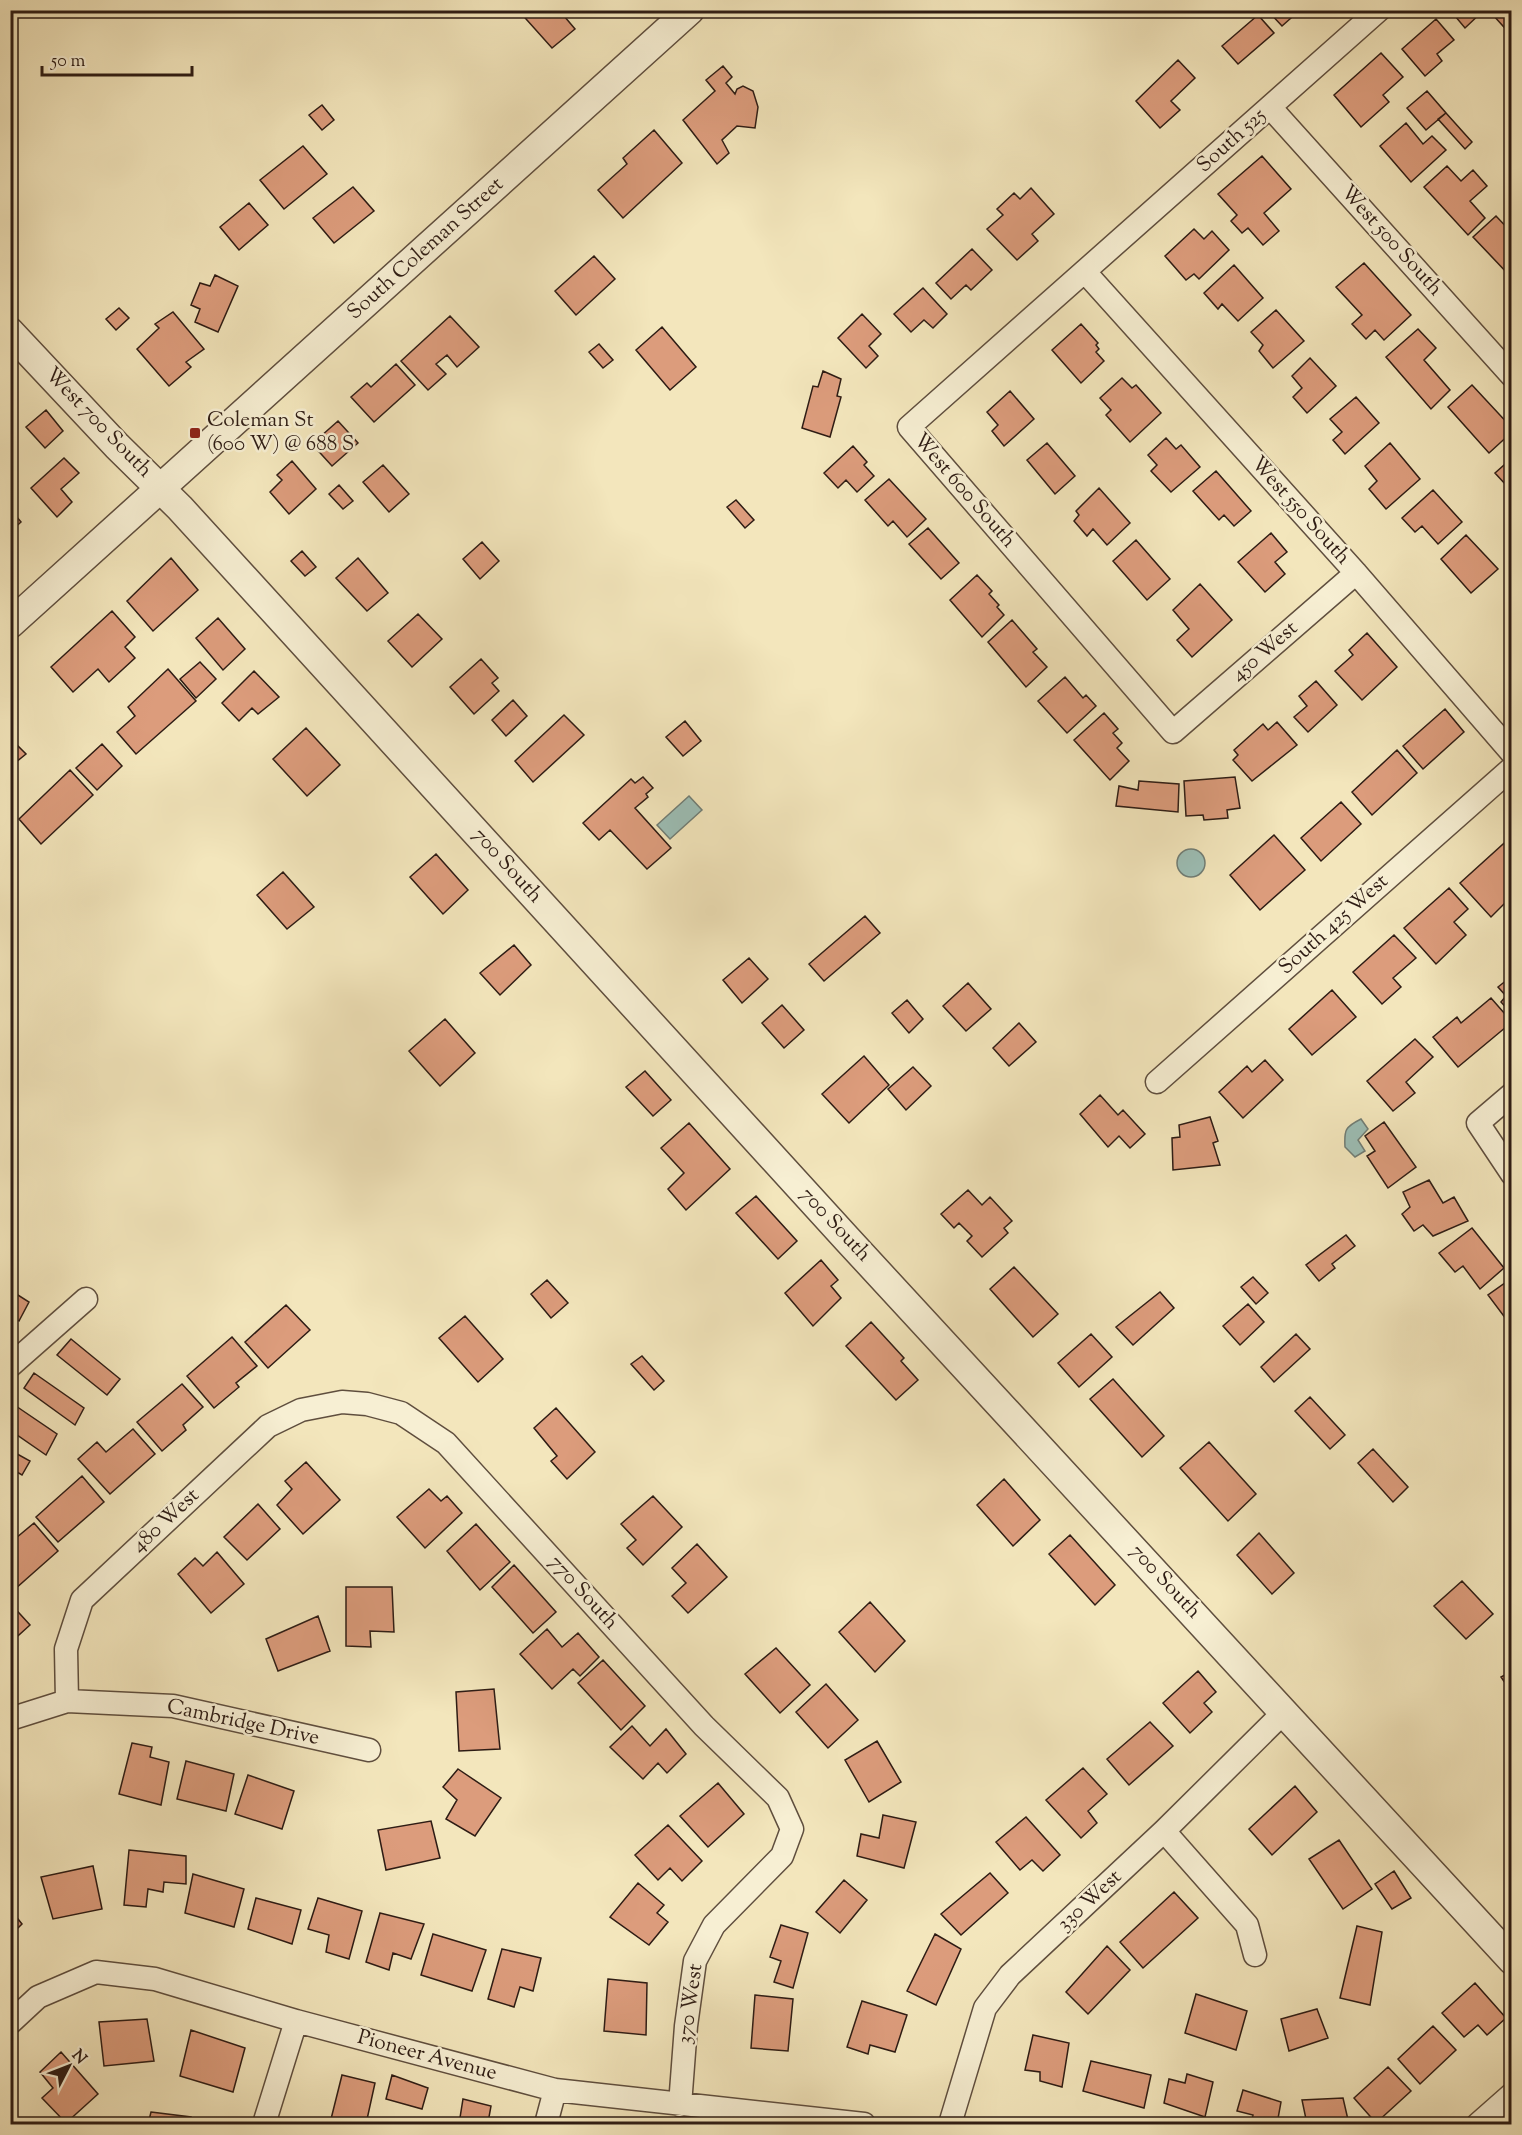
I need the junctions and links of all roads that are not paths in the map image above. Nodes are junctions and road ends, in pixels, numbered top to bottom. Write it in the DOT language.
graph roads {
  1 [pos="690,10"];
  2 [pos="1379,10"];
  3 [pos="1270,107"];
  4 [pos="1085,272"];
  5 [pos="10,332"];
  6 [pos="1512,376"];
  7 [pos="162,488"];
  8 [pos="1356,573"];
  9 [pos="10,624"];
  10 [pos="1173,732"];
  11 [pos="1512,753"];
  12 [pos="1512,768"];
  13 [pos="1156,1082"];
  14 [pos="1512,1094"];
  15 [pos="1512,1174"];
  16 [pos="86,1299"];
  17 [pos="10,1366"];
  18 [pos="342,1402"];
  19 [pos="67,1701"];
  20 [pos="1285,1711"];
  21 [pos="10,1719"];
  22 [pos="369,1750"];
  23 [pos="792,1829"];
  24 [pos="1164,1831"];
  25 [pos="1255,1955"];
  26 [pos="1512,1960"];
  27 [pos="296,2021"];
  28 [pos="10,2023"];
  29 [pos="555,2090"];
  30 [pos="1512,2094"];
  31 [pos="680,2105"];
  32 [pos="814,2122"];
  33 [pos="264,2124"];
  34 [pos="546,2124"];
  35 [pos="864,2124"];
  36 [pos="950,2124"];
  37 [pos="1478,2124"];
  1 -- 7 [label="street, South Coleman Street"];
  2 -- 3 [label="street, South 525"];
  3 -- 4 [label="street, South 525"];
  3 -- 6 [label="street, West 500 South"];
  4 -- 8 [label="street, West 550 South"];
  4 -- 10 [label="street, West 600 South"];
  5 -- 7 [label="street, West 700 South"];
  7 -- 9 [label="street, South Coleman Street"];
  7 -- 20 [label="street, 700 South"];
  8 -- 10 [label="street, 450 West"];
  8 -- 11 [label="street, West 550 South"];
  12 -- 13 [label="street, South 425 West"];
  14 -- 15 [label="street"];
  16 -- 17 [label="street"];
  18 -- 19 [label="street, 480 West"];
  18 -- 23 [label="street, 770 South"];
  19 -- 21 [label="street, Cambridge Drive"];
  19 -- 22 [label="street, Cambridge Drive"];
  20 -- 24 [label="street, 330 West"];
  20 -- 26 [label="street, 700 South"];
  23 -- 31 [label="street, 370 West"];
  24 -- 25 [label="street"];
  24 -- 36 [label="street, 330 West"];
  27 -- 28 [label="street, Pioneer Avenue"];
  27 -- 29 [label="street, Pioneer Avenue"];
  27 -- 33 [label="street"];
  29 -- 31 [label="street, Pioneer Avenue"];
  29 -- 34 [label="street"];
  30 -- 37 [label="street"];
  31 -- 32 [label="street, Pioneer Avenue"];
  32 -- 35 [label="street, Pioneer Avenue"];
}
